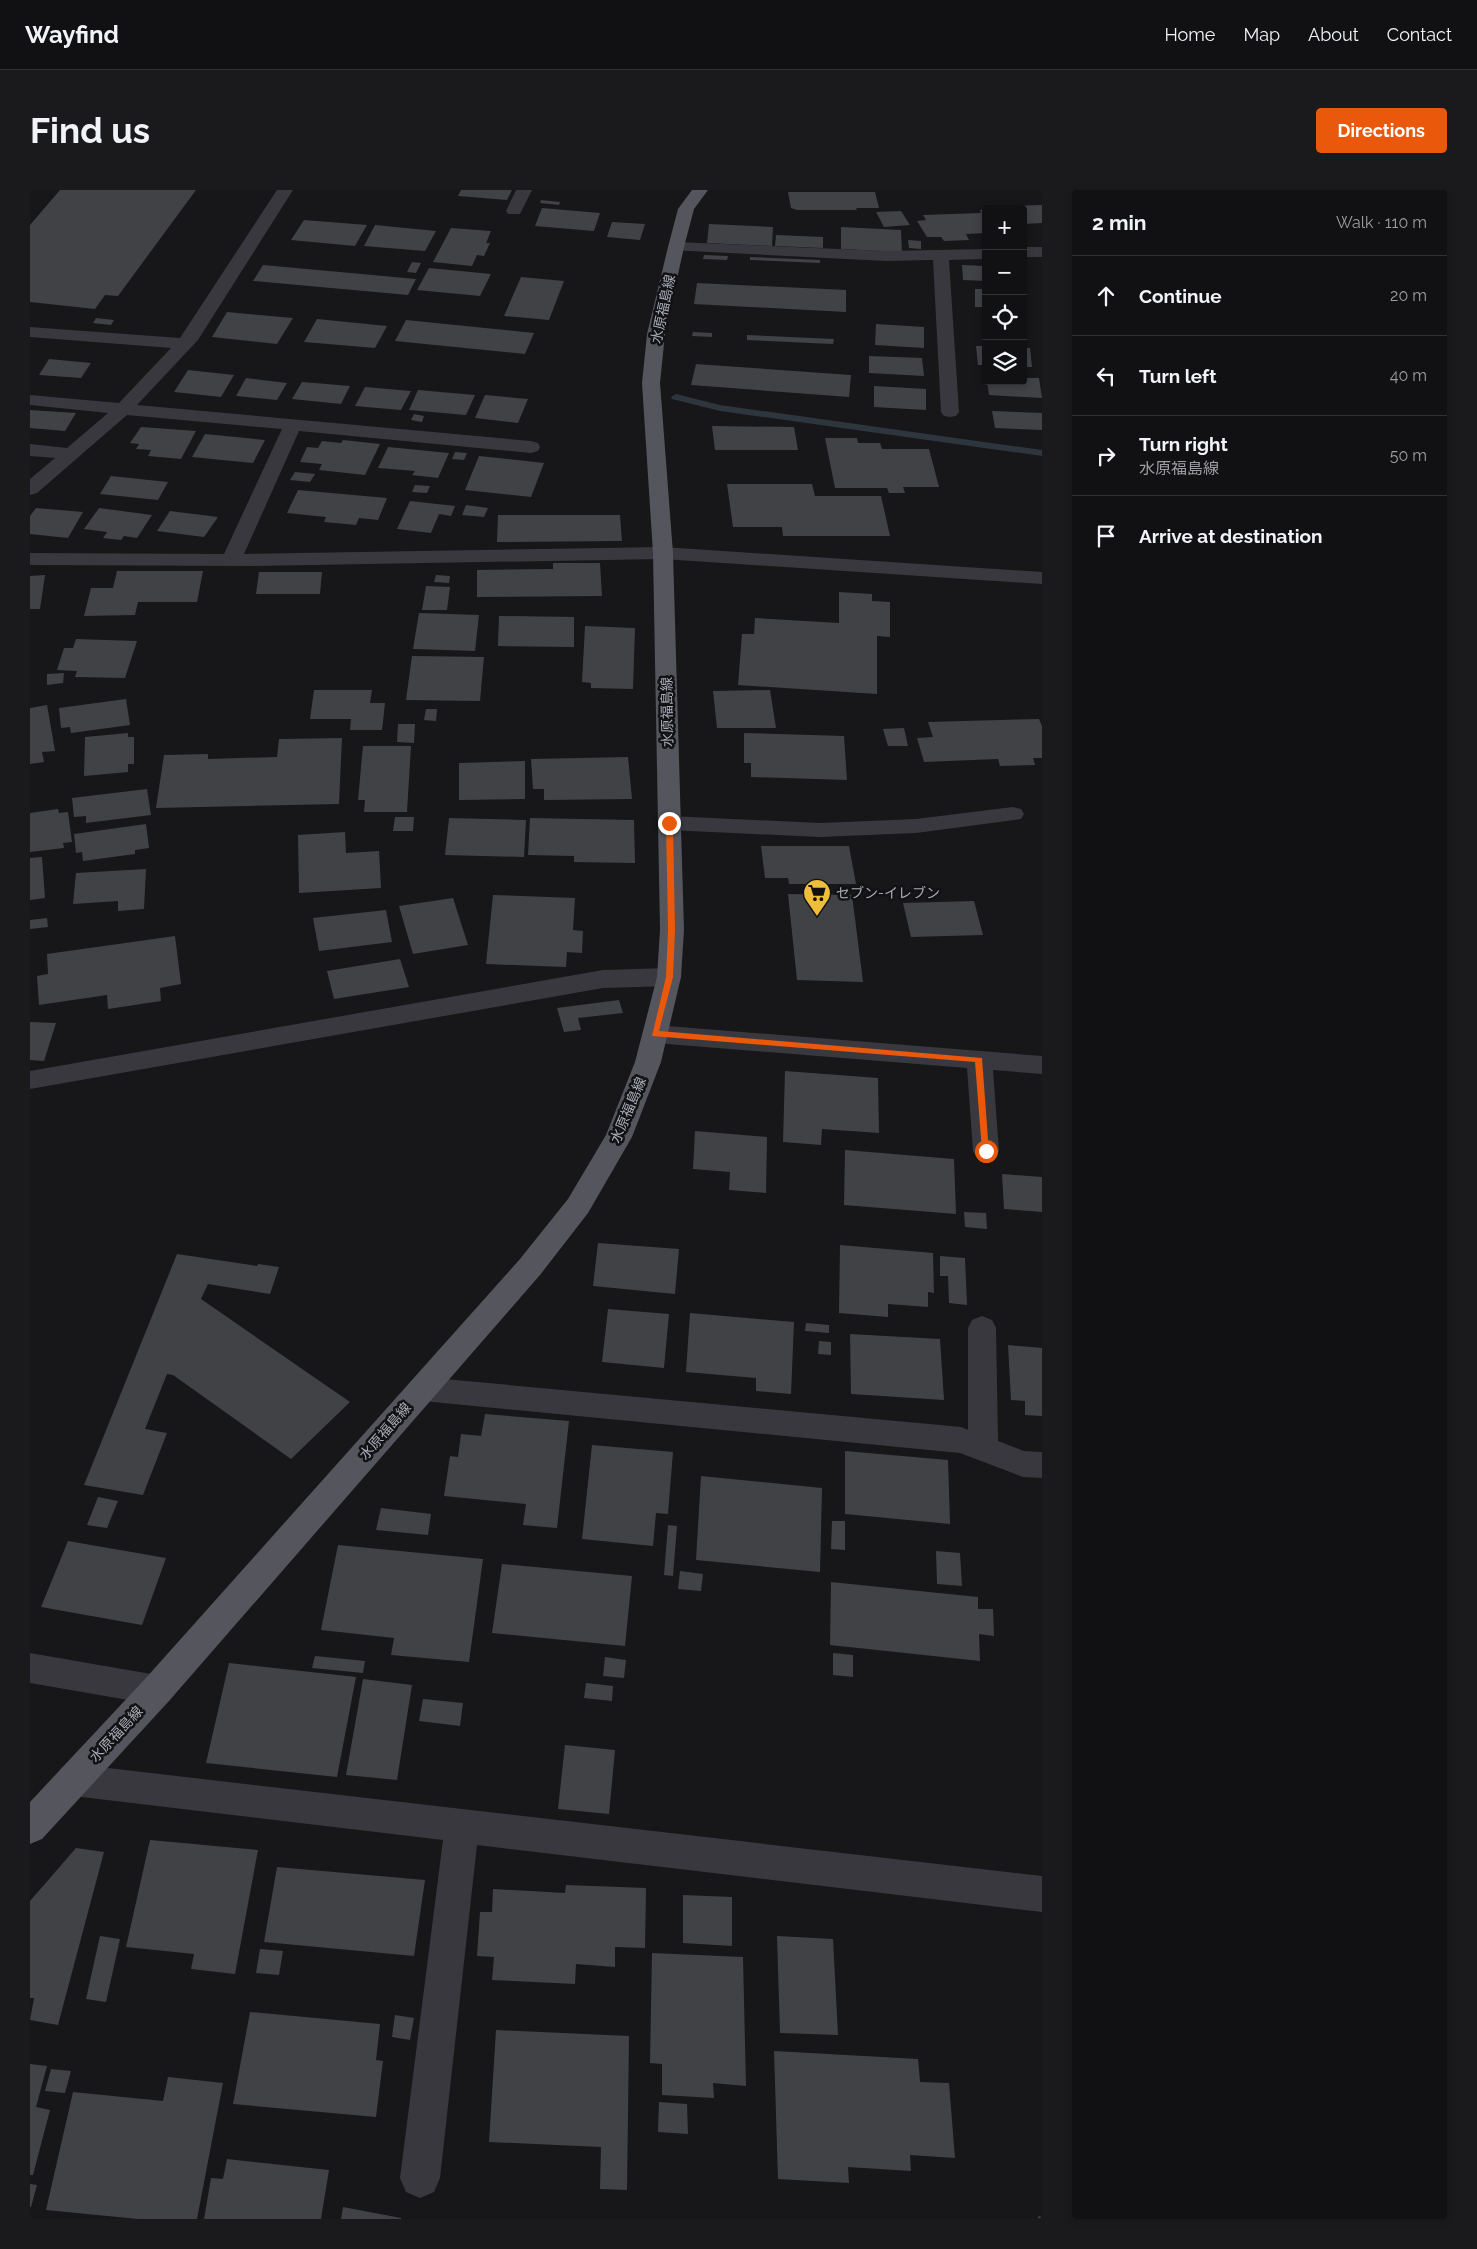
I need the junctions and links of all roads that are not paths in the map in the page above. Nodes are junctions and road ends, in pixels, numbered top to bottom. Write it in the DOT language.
graph roads {
  1 [pos="285,190"];
  2 [pos="524,190"];
  3 [pos="700,190"];
  4 [pos="514,211"];
  5 [pos="676,247"];
  6 [pos="1027,252"];
  7 [pos="1042,252"];
  8 [pos="982,254"];
  9 [pos="941,256"];
  10 [pos="30,332"];
  11 [pos="185,344"];
  12 [pos="30,400"];
  13 [pos="123,409"];
  14 [pos="950,412"];
  15 [pos="293,425"];
  16 [pos="531,447"];
  17 [pos="30,450"];
  18 [pos="71,454"];
  19 [pos="30,489"];
  20 [pos="663,553"];
  21 [pos="30,559"];
  22 [pos="231,560"];
  23 [pos="1042,578"];
  24 [pos="1014,814"];
  25 [pos="669,823"];
  26 [pos="669,977"];
  27 [pos="655,1034"];
  28 [pos="979,1060"];
  29 [pos="1042,1065"];
  30 [pos="30,1080"];
  31 [pos="986,1151"];
  32 [pos="982,1328"];
  33 [pos="423,1388"];
  34 [pos="983,1448"];
  35 [pos="1042,1466"];
  36 [pos="30,1668"];
  37 [pos="157,1690"];
  38 [pos="73,1780"];
  39 [pos="462,1826"];
  40 [pos="30,1827"];
  41 [pos="1042,1894"];
  42 [pos="420,2178"];
  1 -- 11 [label="street"];
  2 -- 4 [label="street"];
  3 -- 5 [label="main road, 水原福島線"];
  5 -- 9 [label="street"];
  5 -- 20 [label="main road, 水原福島線"];
  6 -- 7 [label="street"];
  8 -- 9 [label="street"];
  9 -- 14 [label="street"];
  10 -- 11 [label="street"];
  11 -- 13 [label="street"];
  12 -- 13 [label="street"];
  13 -- 15 [label="street"];
  13 -- 18 [label="street"];
  15 -- 16 [label="street"];
  15 -- 22 [label="street"];
  17 -- 18 [label="street"];
  18 -- 19 [label="street"];
  20 -- 22 [label="street"];
  20 -- 23 [label="street"];
  20 -- 25 [label="main road, 水原福島線"];
  21 -- 22 [label="street"];
  24 -- 25 [label="street"];
  25 -- 26 [label="main road, 水原福島線"];
  26 -- 27 [label="main road, 水原福島線"];
  26 -- 30 [label="street"];
  27 -- 28 [label="street"];
  27 -- 33 [label="main road, 水原福島線"];
  28 -- 29 [label="street"];
  28 -- 31 [label="street"];
  32 -- 34 [label="street"];
  33 -- 34 [label="street"];
  33 -- 37 [label="main road, 水原福島線"];
  34 -- 35 [label="street"];
  36 -- 37 [label="street"];
  37 -- 38 [label="main road, 水原福島線"];
  38 -- 39 [label="street"];
  38 -- 40 [label="main road, 水原福島線"];
  39 -- 41 [label="street"];
  39 -- 42 [label="street"];
}
